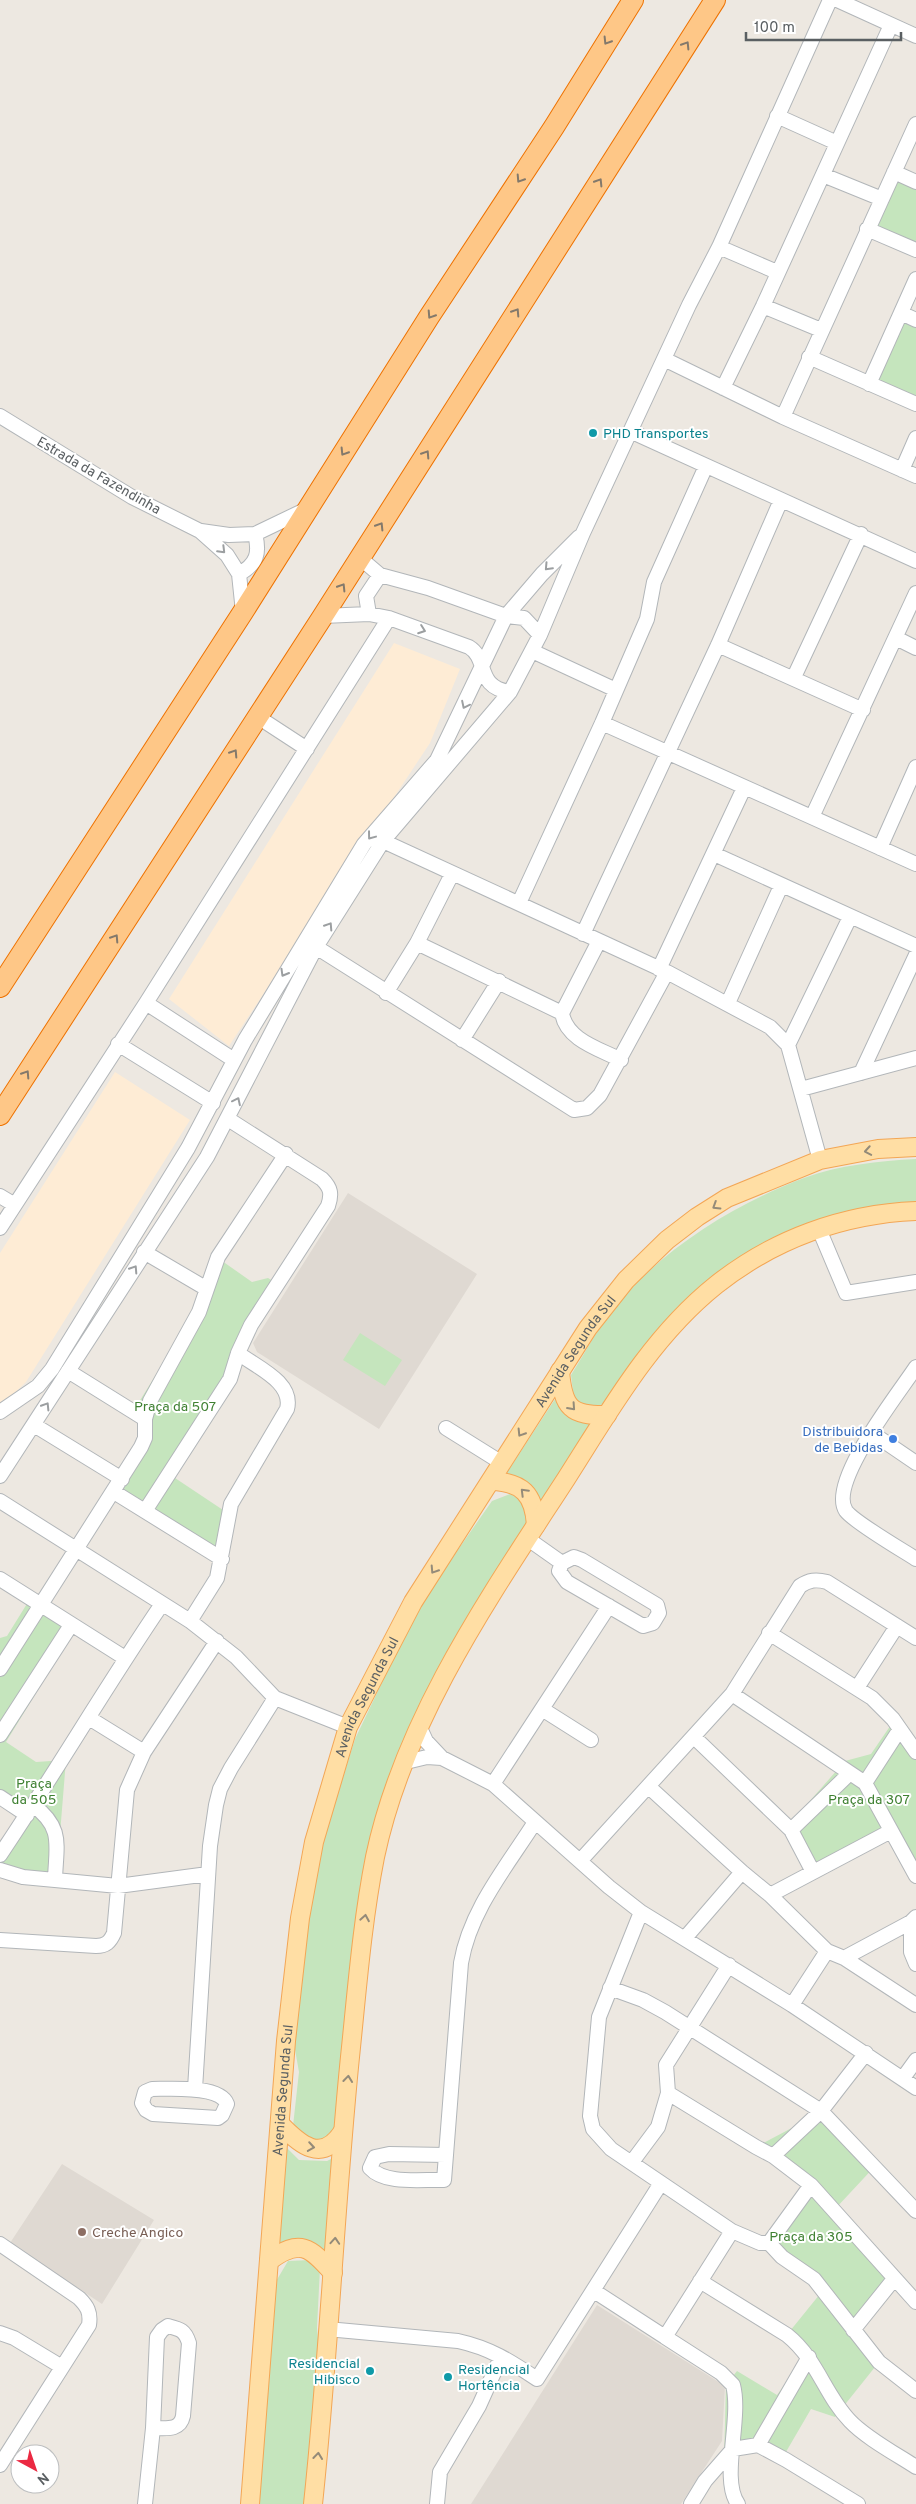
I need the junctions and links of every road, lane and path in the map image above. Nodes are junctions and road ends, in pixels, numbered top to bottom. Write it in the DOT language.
graph roads {
  1 [pos="633,0"];
  2 [pos="715,0"];
  3 [pos="830,0"];
  4 [pos="837,0"];
  5 [pos="891,25"];
  6 [pos="916,36"];
  7 [pos="777,116"];
  8 [pos="916,124"];
  9 [pos="837,143"];
  10 [pos="894,172"];
  11 [pos="823,175"];
  12 [pos="916,182"];
  13 [pos="882,198"];
  14 [pos="867,229"];
  15 [pos="719,247"];
  16 [pos="916,250"];
  17 [pos="777,272"];
  18 [pos="916,279"];
  19 [pos="763,306"];
  20 [pos="901,313"];
  21 [pos="916,320"];
  22 [pos="821,330"];
  23 [pos="810,357"];
  24 [pos="664,359"];
  25 [pos="869,384"];
  26 [pos="723,388"];
  27 [pos="916,404"];
  28 [pos="0,416"];
  29 [pos="783,416"];
  30 [pos="632,432"];
  31 [pos="916,438"];
  32 [pos="706,466"];
  33 [pos="902,470"];
  34 [pos="916,476"];
  35 [pos="782,500"];
  36 [pos="307,509"];
  37 [pos="200,531"];
  38 [pos="583,533"];
  39 [pos="256,534"];
  40 [pos="861,534"];
  41 [pos="360,558"];
  42 [pos="916,561"];
  43 [pos="239,574"];
  44 [pos="380,575"];
  45 [pos="916,593"];
  46 [pos="243,612"];
  47 [pos="369,614"];
  48 [pos="323,616"];
  49 [pos="506,616"];
  50 [pos="390,618"];
  51 [pos="540,635"];
  52 [pos="896,638"];
  53 [pos="718,645"];
  54 [pos="916,648"];
  55 [pos="532,651"];
  56 [pos="482,670"];
  57 [pos="794,677"];
  58 [pos="616,690"];
  59 [pos="510,692"];
  60 [pos="863,710"];
  61 [pos="258,717"];
  62 [pos="602,723"];
  63 [pos="307,749"];
  64 [pos="668,753"];
  65 [pos="916,767"];
  66 [pos="744,788"];
  67 [pos="812,817"];
  68 [pos="383,841"];
  69 [pos="880,848"];
  70 [pos="714,854"];
  71 [pos="916,864"];
  72 [pos="452,874"];
  73 [pos="781,886"];
  74 [pos="519,903"];
  75 [pos="850,916"];
  76 [pos="583,934"];
  77 [pos="599,941"];
  78 [pos="417,943"];
  79 [pos="916,946"];
  80 [pos="316,947"];
  81 [pos="916,955"];
  82 [pos="663,971"];
  83 [pos="499,981"];
  84 [pos="0,987"];
  85 [pos="386,993"];
  86 [pos="146,1003"];
  87 [pos="728,1003"];
  88 [pos="562,1013"];
  89 [pos="245,1040"];
  90 [pos="462,1040"];
  91 [pos="118,1044"];
  92 [pos="788,1045"];
  93 [pos="264,1047"];
  94 [pos="916,1058"];
  95 [pos="234,1060"];
  96 [pos="621,1060"];
  97 [pos="861,1073"];
  98 [pos="801,1089"];
  99 [pos="213,1103"];
  100 [pos="0,1115"];
  101 [pos="228,1119"];
  102 [pos="916,1147"];
  103 [pos="188,1148"];
  104 [pos="286,1154"];
  105 [pos="206,1157"];
  106 [pos="820,1160"];
  107 [pos="0,1196"];
  108 [pos="15,1205"];
  109 [pos="916,1211"];
  110 [pos="0,1228"];
  111 [pos="819,1229"];
  112 [pos="144,1252"];
  113 [pos="916,1282"];
  114 [pos="207,1289"];
  115 [pos="238,1353"];
  116 [pos="916,1367"];
  117 [pos="68,1371"];
  118 [pos="560,1371"];
  119 [pos="912,1383"];
  120 [pos="0,1412"];
  121 [pos="607,1416"];
  122 [pos="145,1418"];
  123 [pos="34,1425"];
  124 [pos="446,1428"];
  125 [pos="872,1433"];
  126 [pos="502,1463"];
  127 [pos="916,1463"];
  128 [pos="0,1476"];
  129 [pos="122,1479"];
  130 [pos="491,1481"];
  131 [pos="114,1492"];
  132 [pos="0,1501"];
  133 [pos="146,1511"];
  134 [pos="532,1532"];
  135 [pos="76,1548"];
  136 [pos="916,1559"];
  137 [pos="222,1560"];
  138 [pos="562,1563"];
  139 [pos="0,1579"];
  140 [pos="162,1604"];
  141 [pos="40,1605"];
  142 [pos="609,1606"];
  143 [pos="190,1621"];
  144 [pos="71,1625"];
  145 [pos="897,1626"];
  146 [pos="770,1633"];
  147 [pos="916,1638"];
  148 [pos="217,1641"];
  149 [pos="4,1654"];
  150 [pos="124,1658"];
  151 [pos="0,1669"];
  152 [pos="857,1688"];
  153 [pos="732,1694"];
  154 [pos="275,1698"];
  155 [pos="542,1709"];
  156 [pos="89,1718"];
  157 [pos="348,1727"];
  158 [pos="420,1728"];
  159 [pos="900,1730"];
  160 [pos="0,1735"];
  161 [pos="694,1737"];
  162 [pos="591,1740"];
  163 [pos="144,1752"];
  164 [pos="916,1752"];
  165 [pos="442,1758"];
  166 [pos="406,1762"];
  167 [pos="850,1773"];
  168 [pos="865,1783"];
  169 [pos="493,1784"];
  170 [pos="648,1787"];
  171 [pos="0,1797"];
  172 [pos="30,1810"];
  173 [pos="535,1822"];
  174 [pos="791,1830"];
  175 [pos="891,1831"];
  176 [pos="0,1855"];
  177 [pos="580,1860"];
  178 [pos="0,1870"];
  179 [pos="742,1872"];
  180 [pos="813,1872"];
  181 [pos="208,1874"];
  182 [pos="916,1876"];
  183 [pos="55,1880"];
  184 [pos="118,1886"];
  185 [pos="770,1895"];
  186 [pos="641,1912"];
  187 [pos="913,1920"];
  188 [pos="685,1938"];
  189 [pos="0,1940"];
  190 [pos="827,1951"];
  191 [pos="844,1958"];
  192 [pos="916,1964"];
  193 [pos="729,1965"];
  194 [pos="610,1988"];
  195 [pos="792,2004"];
  196 [pos="916,2005"];
  197 [pos="689,2027"];
  198 [pos="866,2053"];
  199 [pos="916,2060"];
  200 [pos="904,2078"];
  201 [pos="916,2088"];
  202 [pos="195,2089"];
  203 [pos="668,2092"];
  204 [pos="821,2111"];
  205 [pos="280,2124"];
  206 [pos="343,2131"];
  207 [pos="446,2155"];
  208 [pos="773,2156"];
  209 [pos="632,2162"];
  210 [pos="661,2183"];
  211 [pos="811,2185"];
  212 [pos="916,2211"];
  213 [pos="732,2231"];
  214 [pos="769,2243"];
  215 [pos="0,2244"];
  216 [pos="269,2261"];
  217 [pos="333,2273"];
  218 [pos="894,2279"];
  219 [pos="700,2281"];
  220 [pos="594,2291"];
  221 [pos="915,2300"];
  222 [pos="327,2329"];
  223 [pos="853,2330"];
  224 [pos="0,2333"];
  225 [pos="665,2337"];
  226 [pos="501,2357"];
  227 [pos="809,2357"];
  228 [pos="62,2367"];
  229 [pos="916,2391"];
  230 [pos="153,2428"];
  231 [pos="758,2445"];
  232 [pos="733,2449"];
  233 [pos="0,2465"];
  234 [pos="916,2467"];
  235 [pos="146,2504"];
  236 [pos="250,2504"];
  237 [pos="313,2504"];
  238 [pos="437,2504"];
  239 [pos="691,2504"];
  240 [pos="738,2504"];
  241 [pos="858,2504"];
  1 -- 36 [label="highway, one-way"];
  41 -- 2 [label="highway, one-way"];
  3 -- 7 [label="street"];
  4 -- 5 [label="street"];
  5 -- 6 [label="street"];
  5 -- 9 [label="street"];
  7 -- 9 [label="street"];
  7 -- 15 [label="street"];
  8 -- 10 [label="street"];
  9 -- 11 [label="street"];
  10 -- 12 [label="street"];
  10 -- 13 [label="street"];
  11 -- 13 [label="street"];
  11 -- 17 [label="street"];
  13 -- 14 [label="street"];
  14 -- 16 [label="street"];
  14 -- 22 [label="street"];
  15 -- 17 [label="street"];
  15 -- 24 [label="street"];
  17 -- 19 [label="street"];
  18 -- 20 [label="street"];
  19 -- 22 [label="street"];
  19 -- 26 [label="street"];
  20 -- 21 [label="street"];
  20 -- 25 [label="street"];
  22 -- 23 [label="street"];
  23 -- 25 [label="street"];
  23 -- 29 [label="street"];
  24 -- 26 [label="street"];
  24 -- 30 [label="street"];
  25 -- 27 [label="street"];
  26 -- 29 [label="street"];
  28 -- 37 [label="street, Estrada da Fazendinha"];
  29 -- 33 [label="street"];
  30 -- 32 [label="street"];
  30 -- 38 [label="street"];
  31 -- 33 [label="street"];
  32 -- 35 [label="street"];
  32 -- 58 [label="street"];
  33 -- 34 [label="street"];
  35 -- 40 [label="street"];
  35 -- 53 [label="street"];
  36 -- 39 [label="street, Estrada da Fazendinha"];
  36 -- 46 [label="highway"];
  37 -- 39 [label="street, Estrada da Fazendinha"];
  37 -- 43 [label="street, Estrada da Fazendinha, one-way"];
  38 -- 49 [label="street, one-way"];
  38 -- 51 [label="street"];
  39 -- 43 [label="street"];
  40 -- 42 [label="street"];
  40 -- 57 [label="street"];
  41 -- 44 [label="street"];
  48 -- 41 [label="highway, one-way"];
  43 -- 46 [label="street, Estrada da Fazendinha"];
  44 -- 47 [label="street"];
  44 -- 49 [label="street"];
  45 -- 52 [label="street"];
  46 -- 84 [label="highway"];
  47 -- 48 [label="street"];
  47 -- 50 [label="street"];
  48 -- 61 [label="highway"];
  49 -- 51 [label="street"];
  49 -- 56 [label="street"];
  50 -- 56 [label="street, one-way"];
  50 -- 63 [label="street"];
  51 -- 55 [label="street"];
  52 -- 54 [label="street"];
  52 -- 60 [label="street"];
  53 -- 57 [label="street"];
  53 -- 64 [label="street"];
  55 -- 58 [label="street"];
  55 -- 59 [label="street"];
  56 -- 59 [label="street"];
  56 -- 89 [label="street, one-way"];
  57 -- 60 [label="street"];
  58 -- 62 [label="street"];
  59 -- 68 [label="street"];
  60 -- 67 [label="street"];
  61 -- 63 [label="street"];
  100 -- 61 [label="highway, one-way"];
  62 -- 64 [label="street"];
  62 -- 74 [label="street"];
  63 -- 86 [label="street"];
  64 -- 66 [label="street"];
  64 -- 76 [label="street"];
  65 -- 69 [label="street"];
  66 -- 67 [label="street"];
  66 -- 70 [label="street"];
  67 -- 69 [label="street"];
  68 -- 72 [label="street"];
  80 -- 68 [label="street, one-way"];
  69 -- 71 [label="street"];
  70 -- 73 [label="street"];
  70 -- 82 [label="street"];
  72 -- 74 [label="street"];
  72 -- 78 [label="street"];
  73 -- 75 [label="street"];
  73 -- 87 [label="street"];
  74 -- 76 [label="street"];
  75 -- 79 [label="street"];
  75 -- 92 [label="street"];
  76 -- 77 [label="street"];
  77 -- 82 [label="street"];
  77 -- 88 [label="street"];
  78 -- 83 [label="street"];
  78 -- 85 [label="street"];
  80 -- 85 [label="street"];
  80 -- 93 [label="street"];
  81 -- 97 [label="street"];
  82 -- 87 [label="street"];
  82 -- 96 [label="street"];
  83 -- 88 [label="street"];
  83 -- 90 [label="street"];
  85 -- 90 [label="street"];
  86 -- 91 [label="street"];
  86 -- 95 [label="street"];
  87 -- 92 [label="street"];
  88 -- 96 [label="street"];
  89 -- 93 [label="street"];
  89 -- 95 [label="street"];
  90 -- 96 [label="street"];
  91 -- 99 [label="street"];
  91 -- 108 [label="street"];
  92 -- 98 [label="street"];
  101 -- 93 [label="street, one-way"];
  94 -- 97 [label="street"];
  95 -- 99 [label="street"];
  97 -- 98 [label="street"];
  98 -- 106 [label="street"];
  99 -- 103 [label="street"];
  101 -- 104 [label="street"];
  101 -- 105 [label="street"];
  102 -- 106 [label="main road, Avenida Segunda Sul, one-way"];
  103 -- 105 [label="street"];
  103 -- 120 [label="street"];
  104 -- 114 [label="street"];
  104 -- 115 [label="street"];
  105 -- 112 [label="street"];
  106 -- 118 [label="main road, Avenida Segunda Sul, one-way"];
  107 -- 108 [label="street"];
  108 -- 110 [label="street"];
  109 -- 111 [label="main road"];
  111 -- 113 [label="street"];
  111 -- 121 [label="main road"];
  112 -- 114 [label="street"];
  117 -- 112 [label="street, one-way"];
  114 -- 122 [label="street"];
  115 -- 133 [label="street"];
  115 -- 137 [label="street"];
  116 -- 119 [label="street"];
  117 -- 122 [label="street"];
  123 -- 117 [label="street, one-way"];
  118 -- 121 [label="main road, one-way"];
  118 -- 126 [label="main road, Avenida Segunda Sul, one-way"];
  119 -- 125 [label="street"];
  121 -- 134 [label="main road"];
  122 -- 129 [label="street"];
  123 -- 128 [label="street"];
  123 -- 129 [label="street"];
  124 -- 126 [label="street"];
  125 -- 127 [label="street"];
  125 -- 136 [label="street"];
  126 -- 130 [label="main road, Avenida Segunda Sul"];
  129 -- 131 [label="street"];
  134 -- 130 [label="main road, one-way"];
  130 -- 157 [label="main road, Avenida Segunda Sul, one-way"];
  131 -- 133 [label="street"];
  131 -- 135 [label="street"];
  132 -- 135 [label="street"];
  133 -- 137 [label="street"];
  134 -- 138 [label="street"];
  134 -- 158 [label="main road"];
  135 -- 140 [label="street"];
  135 -- 141 [label="street"];
  137 -- 143 [label="street"];
  138 -- 142 [label="street"];
  138 -- 142 [label="street"];
  139 -- 141 [label="street"];
  140 -- 143 [label="street"];
  140 -- 150 [label="street"];
  141 -- 144 [label="street"];
  141 -- 149 [label="street"];
  142 -- 155 [label="street"];
  143 -- 148 [label="street"];
  144 -- 150 [label="street"];
  144 -- 160 [label="street"];
  145 -- 146 [label="street"];
  145 -- 147 [label="street"];
  145 -- 152 [label="street"];
  146 -- 152 [label="street"];
  146 -- 153 [label="street"];
  148 -- 154 [label="street"];
  148 -- 163 [label="street"];
  149 -- 151 [label="street"];
  150 -- 156 [label="street"];
  152 -- 159 [label="street"];
  153 -- 161 [label="street"];
  153 -- 167 [label="street"];
  154 -- 157 [label="street"];
  154 -- 181 [label="street"];
  155 -- 162 [label="street"];
  155 -- 169 [label="street"];
  156 -- 163 [label="street"];
  156 -- 172 [label="street"];
  157 -- 205 [label="main road, Avenida Segunda Sul"];
  158 -- 165 [label="street"];
  158 -- 166 [label="main road"];
  159 -- 164 [label="street"];
  159 -- 168 [label="street"];
  161 -- 170 [label="street"];
  161 -- 174 [label="street"];
  163 -- 184 [label="street"];
  165 -- 166 [label="street"];
  165 -- 169 [label="street"];
  206 -- 166 [label="main road, one-way"];
  167 -- 168 [label="street"];
  167 -- 174 [label="street"];
  168 -- 175 [label="street"];
  169 -- 173 [label="street"];
  170 -- 177 [label="street"];
  170 -- 179 [label="street"];
  171 -- 172 [label="street"];
  172 -- 176 [label="street"];
  172 -- 183 [label="street"];
  173 -- 177 [label="street"];
  173 -- 207 [label="street"];
  174 -- 180 [label="street"];
  175 -- 180 [label="street"];
  175 -- 182 [label="street"];
  177 -- 186 [label="street"];
  178 -- 183 [label="street"];
  179 -- 185 [label="street"];
  179 -- 188 [label="street"];
  180 -- 185 [label="street"];
  181 -- 184 [label="street"];
  181 -- 202 [label="street"];
  183 -- 184 [label="street"];
  184 -- 189 [label="street"];
  185 -- 190 [label="street"];
  186 -- 188 [label="street"];
  186 -- 194 [label="street"];
  187 -- 191 [label="street"];
  187 -- 192 [label="street"];
  188 -- 193 [label="street"];
  190 -- 191 [label="street"];
  190 -- 195 [label="street"];
  191 -- 196 [label="street"];
  193 -- 195 [label="street"];
  193 -- 197 [label="street"];
  194 -- 197 [label="street"];
  194 -- 209 [label="street"];
  195 -- 198 [label="street"];
  197 -- 203 [label="street"];
  197 -- 204 [label="street"];
  198 -- 200 [label="street"];
  198 -- 204 [label="street"];
  199 -- 200 [label="street"];
  200 -- 201 [label="street"];
  202 -- 202 [label="street"];
  203 -- 208 [label="street"];
  203 -- 209 [label="street"];
  204 -- 208 [label="street"];
  204 -- 212 [label="street"];
  205 -- 206 [label="main road, one-way"];
  205 -- 216 [label="main road, Avenida Segunda Sul"];
  217 -- 206 [label="main road, one-way"];
  207 -- 207 [label="street"];
  208 -- 211 [label="street"];
  209 -- 210 [label="street"];
  210 -- 213 [label="street"];
  210 -- 220 [label="street"];
  211 -- 214 [label="street"];
  211 -- 218 [label="street"];
  213 -- 214 [label="street"];
  213 -- 219 [label="street"];
  214 -- 223 [label="street"];
  215 -- 228 [label="street"];
  216 -- 217 [label="main road"];
  216 -- 236 [label="main road, Avenida Segunda Sul"];
  217 -- 222 [label="main road"];
  218 -- 221 [label="street"];
  218 -- 223 [label="street"];
  219 -- 225 [label="street"];
  219 -- 227 [label="street"];
  220 -- 225 [label="street"];
  220 -- 226 [label="street"];
  222 -- 226 [label="street"];
  237 -- 222 [label="main road, one-way"];
  223 -- 229 [label="street"];
  224 -- 228 [label="street"];
  225 -- 232 [label="street"];
  226 -- 238 [label="street"];
  227 -- 231 [label="street"];
  227 -- 234 [label="street"];
  228 -- 233 [label="street"];
  230 -- 230 [label="street"];
  230 -- 235 [label="street"];
  231 -- 232 [label="street"];
  231 -- 241 [label="street"];
  232 -- 239 [label="street"];
  232 -- 240 [label="street"];
}
